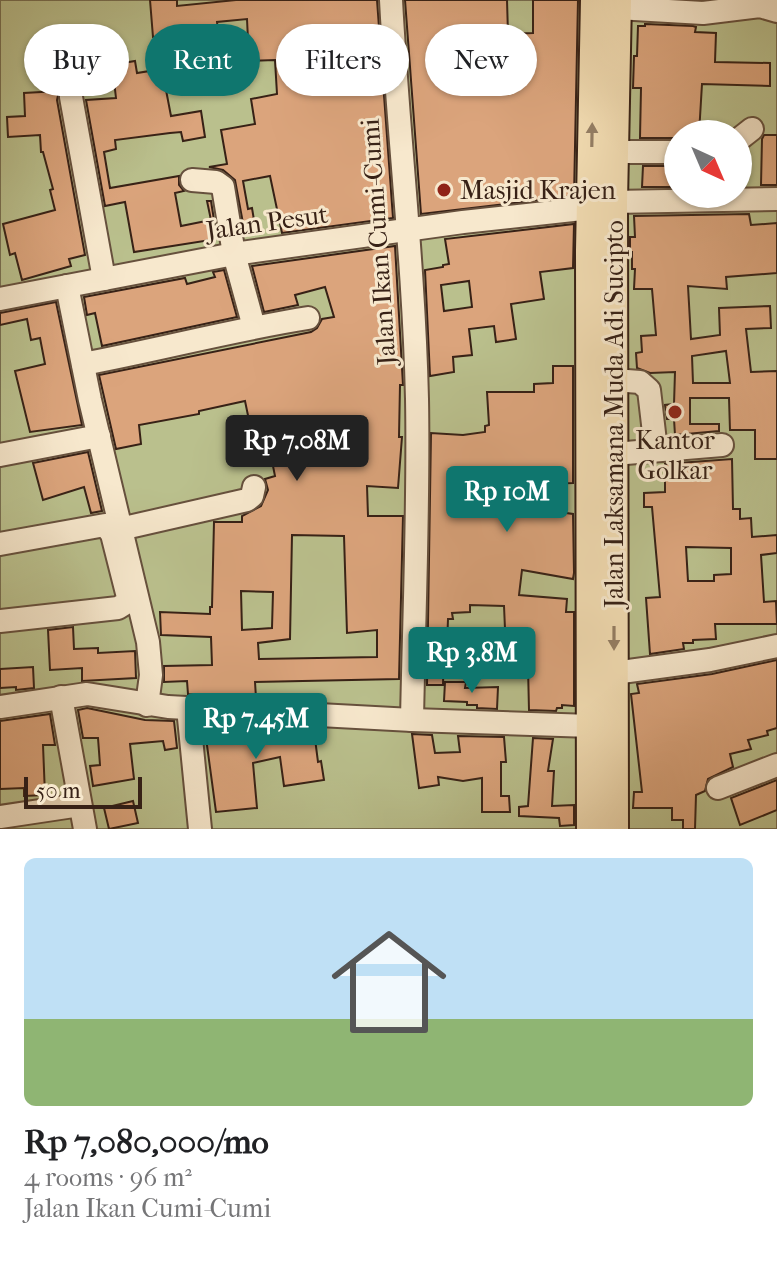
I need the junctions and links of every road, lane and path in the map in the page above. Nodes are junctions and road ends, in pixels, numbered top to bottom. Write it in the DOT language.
graph roads {
  1 [pos="391,0"];
  2 [pos="610,3"];
  3 [pos="777,11"];
  4 [pos="71,97"];
  5 [pos="615,152"];
  6 [pos="664,152"];
  7 [pos="192,180"];
  8 [pos="777,199"];
  9 [pos="602,205"];
  10 [pos="410,230"];
  11 [pos="234,254"];
  12 [pos="104,279"];
  13 [pos="67,286"];
  14 [pos="0,299"];
  15 [pos="308,318"];
  16 [pos="254,327"];
  17 [pos="83,364"];
  18 [pos="614,380"];
  19 [pos="99,436"];
  20 [pos="722,445"];
  21 [pos="656,450"];
  22 [pos="614,454"];
  23 [pos="0,455"];
  24 [pos="254,487"];
  25 [pos="120,529"];
  26 [pos="0,544"];
  27 [pos="0,621"];
  28 [pos="777,646"];
  29 [pos="614,673"];
  30 [pos="61,697"];
  31 [pos="147,705"];
  32 [pos="0,707"];
  33 [pos="188,708"];
  34 [pos="412,720"];
  35 [pos="591,726"];
  36 [pos="777,765"];
  37 [pos="718,788"];
  38 [pos="80,805"];
  39 [pos="0,817"];
  40 [pos="85,829"];
  41 [pos="200,829"];
  42 [pos="591,829"];
  43 [pos="614,829"];
  1 -- 10 [label="street, Jalan Ikan Cumi-Cumi"];
  2 -- 3 [label="street"];
  2 -- 5 [label="main road, Jalan Laksamana Muda Adi Sucipto"];
  9 -- 2 [label="main road, Jalan Laksamana Muda Adi Sucipto, one-way"];
  4 -- 12 [label="street"];
  5 -- 6 [label="street"];
  5 -- 9 [label="main road, Jalan Laksamana Muda Adi Sucipto"];
  7 -- 11 [label="street"];
  8 -- 9 [label="street, Jalan Pesut"];
  9 -- 10 [label="street, Jalan Pesut"];
  9 -- 18 [label="main road, Jalan Laksamana Muda Adi Sucipto"];
  9 -- 35 [label="main road, Jalan Laksamana Muda Adi Sucipto"];
  10 -- 11 [label="street, Jalan Pesut"];
  10 -- 34 [label="street, Jalan Ikan Cumi-Cumi"];
  11 -- 12 [label="street, Jalan Pesut"];
  11 -- 16 [label="street"];
  12 -- 13 [label="street, Jalan Pesut"];
  13 -- 14 [label="street, Jalan Pesut"];
  13 -- 17 [label="street"];
  15 -- 16 [label="street"];
  16 -- 17 [label="street"];
  17 -- 19 [label="street"];
  18 -- 21 [label="street"];
  18 -- 22 [label="main road, Jalan Laksamana Muda Adi Sucipto"];
  19 -- 23 [label="street"];
  19 -- 25 [label="street"];
  20 -- 21 [label="street"];
  21 -- 22 [label="street"];
  22 -- 29 [label="main road, Jalan Laksamana Muda Adi Sucipto, one-way"];
  24 -- 25 [label="street"];
  25 -- 31 [label="street"];
  26 -- 27 [label="street"];
  28 -- 29 [label="street"];
  29 -- 43 [label="main road, Jalan Laksamana Muda Adi Sucipto"];
  30 -- 31 [label="street"];
  30 -- 32 [label="street"];
  30 -- 38 [label="street"];
  31 -- 33 [label="street"];
  33 -- 34 [label="street"];
  33 -- 41 [label="street"];
  34 -- 35 [label="street"];
  35 -- 42 [label="main road, Jalan Laksamana Muda Adi Sucipto"];
  36 -- 37 [label="street"];
  38 -- 39 [label="street"];
  38 -- 40 [label="street"];
}
